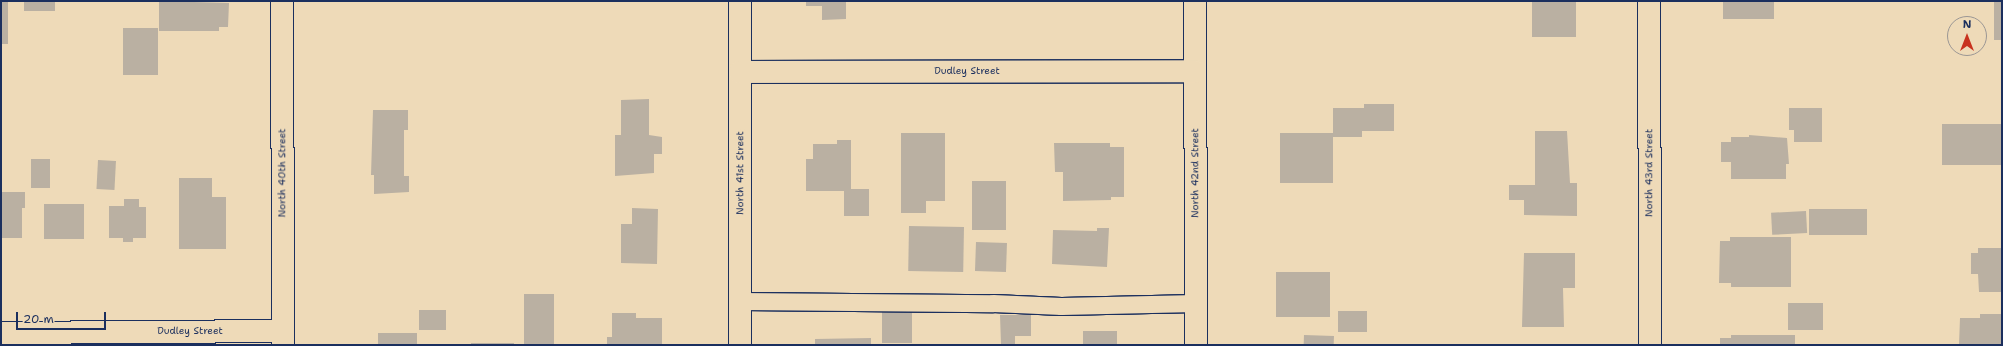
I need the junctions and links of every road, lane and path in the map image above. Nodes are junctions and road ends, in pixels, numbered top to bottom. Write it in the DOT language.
graph roads {
  1 [pos="282,1"];
  2 [pos="740,1"];
  3 [pos="1195,1"];
  4 [pos="1649,1"];
  5 [pos="1195,71"];
  6 [pos="740,72"];
  7 [pos="740,301"];
  8 [pos="1196,303"];
  9 [pos="1,333"];
  10 [pos="283,338"];
  11 [pos="740,345"];
  12 [pos="1196,345"];
  13 [pos="1650,345"];
  1 -- 10 [label="street, North 40th Street"];
  2 -- 6 [label="street, North 41st Street"];
  3 -- 5 [label="street, North 42nd Street"];
  4 -- 13 [label="street, North 43rd Street"];
  5 -- 6 [label="street, Dudley Street"];
  5 -- 8 [label="street, North 42nd Street"];
  6 -- 7 [label="street, North 41st Street"];
  7 -- 8 [label="lane"];
  7 -- 11 [label="street, North 41st Street"];
  8 -- 12 [label="street, North 42nd Street"];
  9 -- 10 [label="street, Dudley Street"];
}
